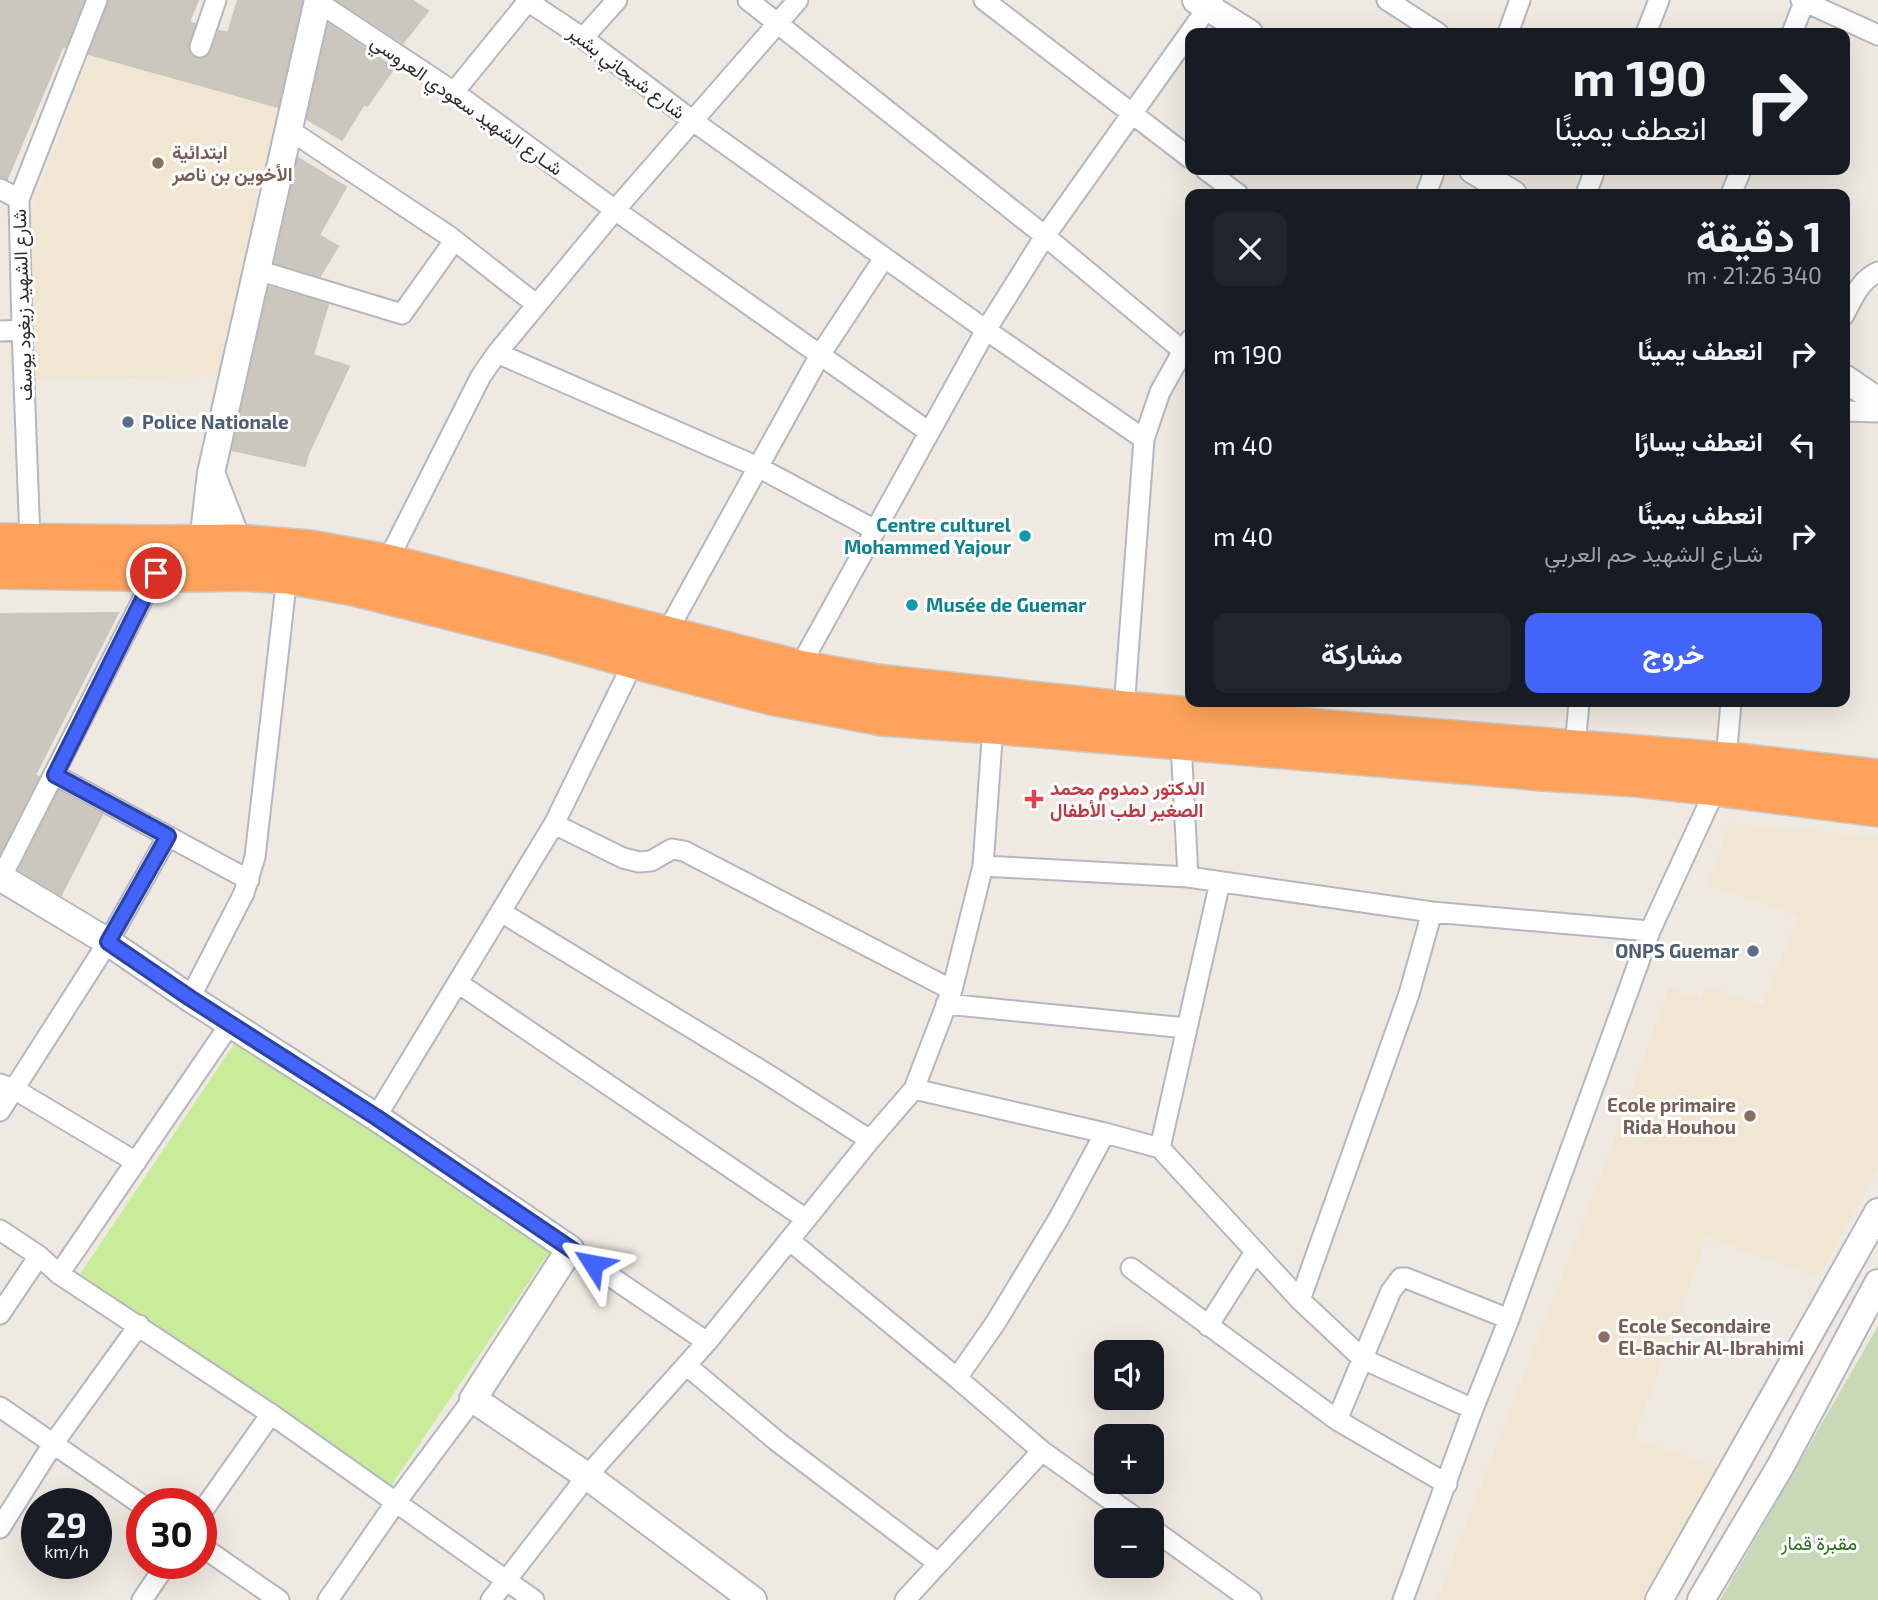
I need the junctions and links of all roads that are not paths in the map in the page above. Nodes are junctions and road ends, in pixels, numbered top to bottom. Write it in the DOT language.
graph roads {
  1 [pos="97,0"];
  2 [pos="216,0"];
  3 [pos="617,0"];
  4 [pos="748,0"];
  5 [pos="799,0"];
  6 [pos="984,0"];
  7 [pos="1387,0"];
  8 [pos="1520,0"];
  9 [pos="1659,0"];
  10 [pos="1803,0"];
  11 [pos="318,1"];
  12 [pos="527,1"];
  13 [pos="1205,2"];
  14 [pos="777,23"];
  15 [pos="1188,28"];
  16 [pos="1242,28"];
  17 [pos="1430,28"];
  18 [pos="1510,28"];
  19 [pos="1648,28"];
  20 [pos="1794,28"];
  21 [pos="1185,33"];
  22 [pos="1878,35"];
  23 [pos="583,38"];
  24 [pos="200,47"];
  25 [pos="454,92"];
  26 [pos="1132,114"];
  27 [pos="693,121"];
  28 [pos="288,129"];
  29 [pos="1185,154"];
  30 [pos="1213,175"];
  31 [pos="1481,175"];
  32 [pos="0,189"];
  33 [pos="1231,189"];
  34 [pos="1505,189"];
  35 [pos="19,199"];
  36 [pos="615,210"];
  37 [pos="1045,236"];
  38 [pos="454,241"];
  39 [pos="884,258"];
  40 [pos="257,270"];
  41 [pos="1878,272"];
  42 [pos="1850,304"];
  43 [pos="537,305"];
  44 [pos="22,330"];
  45 [pos="986,330"];
  46 [pos="0,331"];
  47 [pos="1185,346"];
  48 [pos="497,353"];
  49 [pos="1185,353"];
  50 [pos="820,355"];
  51 [pos="1850,382"];
  52 [pos="1878,401"];
  53 [pos="1850,411"];
  54 [pos="1878,412"];
  55 [pos="929,432"];
  56 [pos="1144,439"];
  57 [pos="758,467"];
  58 [pos="875,530"];
  59 [pos="15,540"];
  60 [pos="221,558"];
  61 [pos="387,562"];
  62 [pos="0,571"];
  63 [pos="156,573"];
  64 [pos="287,576"];
  65 [pos="666,634"];
  66 [pos="634,661"];
  67 [pos="799,668"];
  68 [pos="1579,707"];
  69 [pos="1730,707"];
  70 [pos="1124,709"];
  71 [pos="993,726"];
  72 [pos="1236,733"];
  73 [pos="1181,743"];
  74 [pos="1575,748"];
  75 [pos="1721,774"];
  76 [pos="55,775"];
  77 [pos="1878,777"];
  78 [pos="1878,810"];
  79 [pos="554,824"];
  80 [pos="168,836"];
  81 [pos="983,866"];
  82 [pos="1188,877"];
  83 [pos="0,878"];
  84 [pos="249,880"];
  85 [pos="1220,882"];
  86 [pos="501,912"];
  87 [pos="1432,912"];
  88 [pos="1650,931"];
  89 [pos="108,942"];
  90 [pos="458,983"];
  91 [pos="949,997"];
  92 [pos="190,998"];
  93 [pos="230,1024"];
  94 [pos="1186,1028"];
  95 [pos="7,1087"];
  96 [pos="914,1089"];
  97 [pos="0,1111"];
  98 [pos="376,1117"];
  99 [pos="1105,1133"];
  100 [pos="870,1140"];
  101 [pos="1160,1148"];
  102 [pos="136,1163"];
  103 [pos="1878,1212"];
  104 [pos="806,1219"];
  105 [pos="0,1230"];
  106 [pos="789,1240"];
  107 [pos="570,1249"];
  108 [pos="1255,1252"];
  109 [pos="39,1256"];
  110 [pos="1850,1263"];
  111 [pos="1131,1268"];
  112 [pos="60,1274"];
  113 [pos="1878,1282"];
  114 [pos="1300,1300"];
  115 [pos="0,1314"];
  116 [pos="1509,1319"];
  117 [pos="139,1325"];
  118 [pos="1208,1326"];
  119 [pos="707,1342"];
  120 [pos="1363,1359"];
  121 [pos="686,1365"];
  122 [pos="957,1378"];
  123 [pos="473,1399"];
  124 [pos="0,1407"];
  125 [pos="1473,1409"];
  126 [pos="271,1414"];
  127 [pos="1337,1420"];
  128 [pos="54,1444"];
  129 [pos="1042,1451"];
  130 [pos="587,1476"];
  131 [pos="1447,1484"];
  132 [pos="217,1490"];
  133 [pos="126,1494"];
  134 [pos="396,1502"];
  135 [pos="1122,1508"];
  136 [pos="0,1528"];
  137 [pos="1164,1538"];
  138 [pos="217,1557"];
  139 [pos="938,1563"];
  140 [pos="1679,1566"];
  141 [pos="156,1579"];
  142 [pos="507,1581"];
  143 [pos="1705,1593"];
  144 [pos="142,1600"];
  145 [pos="279,1600"];
  146 [pos="328,1600"];
  147 [pos="491,1600"];
  148 [pos="534,1600"];
  149 [pos="752,1600"];
  150 [pos="905,1600"];
  151 [pos="1251,1600"];
  152 [pos="1403,1600"];
  153 [pos="1659,1600"];
  1 -- 35 [label="street, شارع الشهيد زيغود يوسف"];
  2 -- 24 [label="street"];
  3 -- 23 [label="street"];
  4 -- 14 [label="street"];
  5 -- 14 [label="street"];
  6 -- 26 [label="street"];
  7 -- 17 [label="street"];
  8 -- 18 [label="street"];
  9 -- 19 [label="street"];
  10 -- 20 [label="street"];
  10 -- 22 [label="street"];
  11 -- 25 [label="street, شـارع الشهيد سعودي العروسي"];
  11 -- 28 [label="street"];
  12 -- 23 [label="street, شارع شيحاني بشير"];
  12 -- 25 [label="street"];
  13 -- 15 [label="street"];
  13 -- 16 [label="street"];
  14 -- 27 [label="street"];
  14 -- 37 [label="street"];
  21 -- 26 [label="street"];
  23 -- 27 [label="street, شارع شيحاني بشير"];
  25 -- 36 [label="street, شـارع الشهيد سعودي العروسي"];
  26 -- 29 [label="street"];
  26 -- 37 [label="street"];
  27 -- 36 [label="street"];
  27 -- 39 [label="street, شارع شيحاني بشير"];
  28 -- 38 [label="street"];
  28 -- 40 [label="street"];
  30 -- 33 [label="street"];
  31 -- 34 [label="street"];
  32 -- 35 [label="street"];
  35 -- 44 [label="street, شارع الشهيد زيغود يوسف"];
  36 -- 43 [label="street"];
  36 -- 50 [label="street, شـارع الشهيد سعودي العروسي"];
  37 -- 45 [label="street"];
  37 -- 47 [label="street"];
  38 -- 40 [label="street"];
  38 -- 43 [label="street"];
  39 -- 45 [label="street, شارع شيحاني بشير"];
  39 -- 50 [label="street"];
  40 -- 60 [label="street"];
  41 -- 42 [label="street"];
  43 -- 48 [label="street"];
  44 -- 46 [label="street"];
  44 -- 59 [label="street, شارع الشهيد زيغود يوسف"];
  45 -- 55 [label="street"];
  45 -- 56 [label="street, شارع شيحاني بشير"];
  48 -- 57 [label="street"];
  48 -- 61 [label="street"];
  49 -- 56 [label="street"];
  50 -- 55 [label="street, شـارع الشهيد سعودي العروسي"];
  50 -- 57 [label="street"];
  51 -- 52 [label="street"];
  53 -- 54 [label="street"];
  55 -- 58 [label="street"];
  56 -- 70 [label="street"];
  57 -- 58 [label="street"];
  57 -- 65 [label="street"];
  58 -- 67 [label="street"];
  59 -- 60 [label="highway"];
  60 -- 61 [label="highway"];
  60 -- 63 [label="highway"];
  60 -- 64 [label="highway"];
  61 -- 65 [label="highway"];
  62 -- 63 [label="highway"];
  63 -- 76 [label="street"];
  64 -- 66 [label="highway"];
  64 -- 84 [label="street"];
  65 -- 67 [label="highway"];
  66 -- 71 [label="highway"];
  66 -- 79 [label="street"];
  67 -- 70 [label="highway"];
  68 -- 74 [label="street"];
  69 -- 75 [label="street"];
  70 -- 72 [label="highway"];
  71 -- 73 [label="highway"];
  71 -- 81 [label="street"];
  72 -- 73 [label="highway"];
  72 -- 74 [label="highway"];
  72 -- 75 [label="highway"];
  73 -- 82 [label="street"];
  74 -- 75 [label="highway"];
  75 -- 77 [label="highway"];
  75 -- 78 [label="highway"];
  75 -- 88 [label="street"];
  76 -- 80 [label="street"];
  76 -- 83 [label="street"];
  79 -- 86 [label="street"];
  79 -- 91 [label="street"];
  80 -- 84 [label="street"];
  80 -- 89 [label="street"];
  81 -- 82 [label="street"];
  81 -- 91 [label="street"];
  82 -- 85 [label="street"];
  83 -- 89 [label="street"];
  84 -- 92 [label="street"];
  85 -- 87 [label="street"];
  85 -- 94 [label="street"];
  86 -- 90 [label="street"];
  86 -- 100 [label="street"];
  87 -- 88 [label="street"];
  87 -- 114 [label="street"];
  88 -- 116 [label="street"];
  89 -- 92 [label="street"];
  89 -- 95 [label="street"];
  90 -- 98 [label="street"];
  90 -- 104 [label="street"];
  91 -- 94 [label="street"];
  91 -- 96 [label="street"];
  92 -- 93 [label="street"];
  93 -- 98 [label="street"];
  93 -- 102 [label="street"];
  94 -- 101 [label="street"];
  95 -- 97 [label="street"];
  95 -- 102 [label="street"];
  96 -- 99 [label="street"];
  96 -- 100 [label="street"];
  98 -- 107 [label="street"];
  99 -- 101 [label="street"];
  99 -- 122 [label="street"];
  100 -- 104 [label="street"];
  101 -- 108 [label="street"];
  102 -- 112 [label="street"];
  103 -- 110 [label="street"];
  104 -- 106 [label="street"];
  105 -- 109 [label="street"];
  106 -- 119 [label="street"];
  106 -- 122 [label="street"];
  107 -- 119 [label="street"];
  107 -- 123 [label="street"];
  108 -- 114 [label="street"];
  108 -- 118 [label="street"];
  109 -- 112 [label="street"];
  109 -- 115 [label="street"];
  110 -- 113 [label="street"];
  110 -- 140 [label="street"];
  111 -- 118 [label="street"];
  112 -- 117 [label="street"];
  113 -- 143 [label="street"];
  114 -- 120 [label="street"];
  116 -- 120 [label="street"];
  116 -- 125 [label="street"];
  117 -- 126 [label="street"];
  117 -- 128 [label="street"];
  118 -- 127 [label="street"];
  119 -- 121 [label="street"];
  120 -- 125 [label="street"];
  120 -- 127 [label="street"];
  121 -- 130 [label="street"];
  121 -- 139 [label="street"];
  122 -- 129 [label="street"];
  123 -- 130 [label="street"];
  123 -- 134 [label="street"];
  124 -- 128 [label="street"];
  125 -- 131 [label="street"];
  126 -- 132 [label="street"];
  126 -- 134 [label="street"];
  127 -- 131 [label="street"];
  128 -- 133 [label="street"];
  128 -- 136 [label="street"];
  129 -- 135 [label="street"];
  129 -- 139 [label="street"];
  130 -- 142 [label="street"];
  130 -- 149 [label="street"];
  131 -- 152 [label="street"];
  134 -- 142 [label="street"];
  134 -- 146 [label="street"];
  137 -- 151 [label="street"];
  138 -- 145 [label="street"];
  139 -- 150 [label="street"];
  140 -- 143 [label="street"];
  140 -- 153 [label="street"];
  141 -- 144 [label="street"];
  142 -- 147 [label="street"];
  142 -- 148 [label="street"];
}
